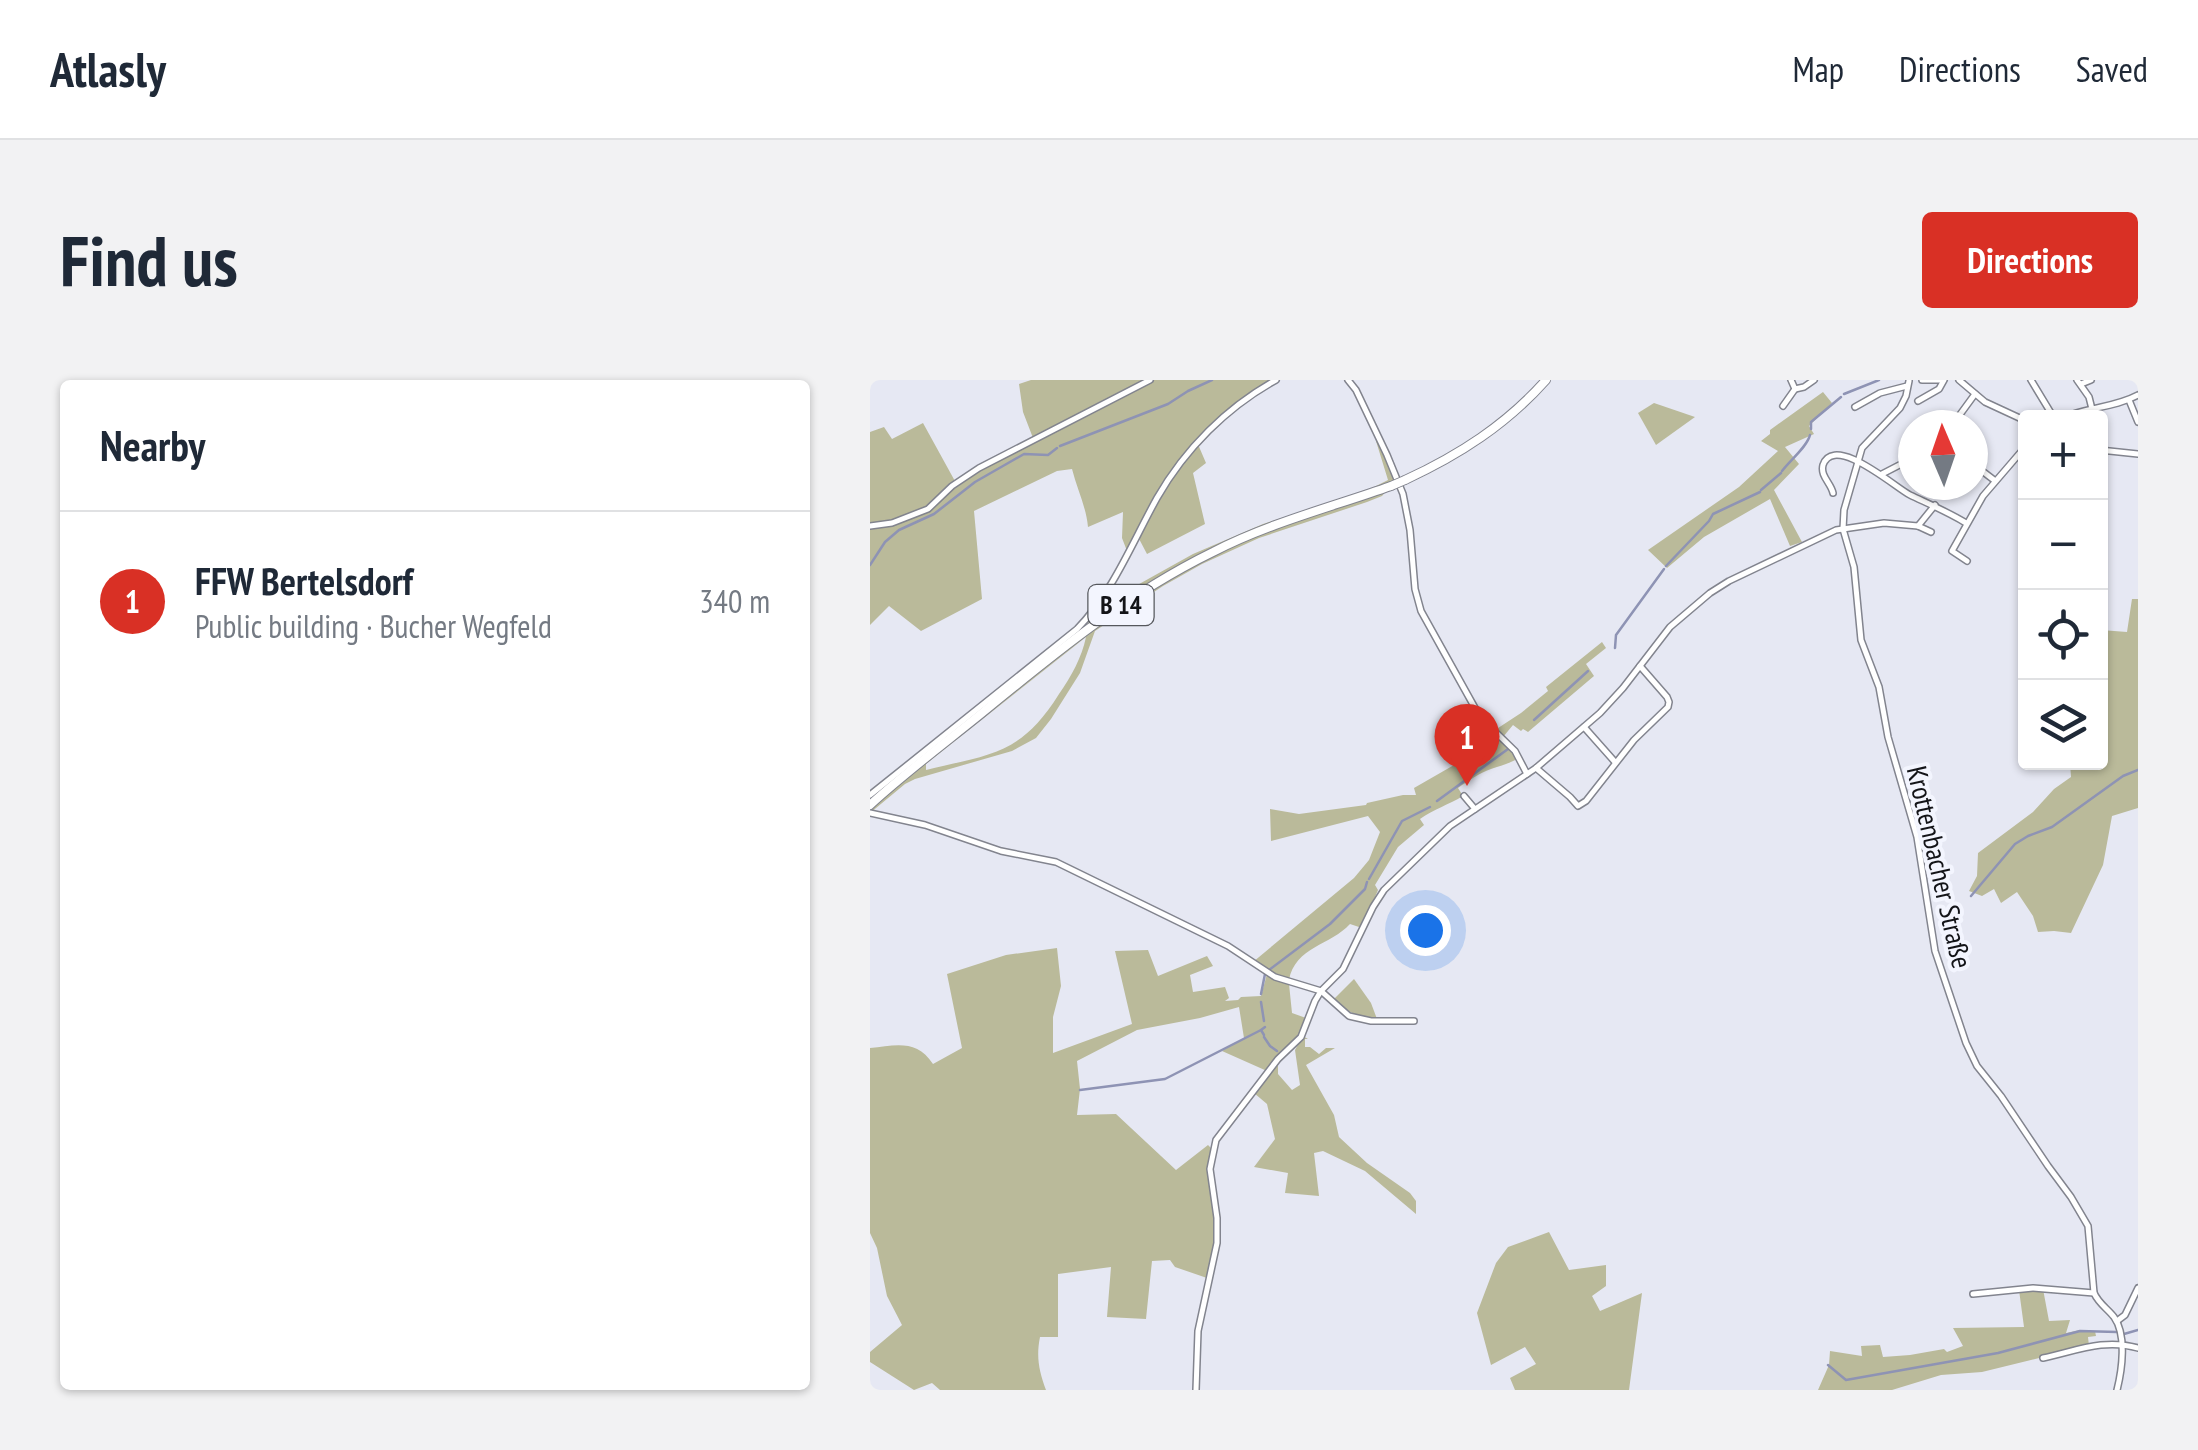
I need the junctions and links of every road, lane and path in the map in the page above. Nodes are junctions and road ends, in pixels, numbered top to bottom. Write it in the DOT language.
graph roads {
  1 [pos="1150,380"];
  2 [pos="1276,380"];
  3 [pos="1348,380"];
  4 [pos="1546,380"];
  5 [pos="1791,380"];
  6 [pos="1814,380"];
  7 [pos="1922,380"];
  8 [pos="1943,380"];
  9 [pos="1959,380"];
  10 [pos="2031,380"];
  11 [pos="2091,380"];
  12 [pos="1910,382"];
  13 [pos="2079,382"];
  14 [pos="1795,389"];
  15 [pos="1975,394"];
  16 [pos="2138,396"];
  17 [pos="2129,400"];
  18 [pos="1918,401"];
  19 [pos="1783,406"];
  20 [pos="1854,407"];
  21 [pos="2092,408"];
  22 [pos="1963,410"];
  23 [pos="2049,410"];
  24 [pos="2086,410"];
  25 [pos="2136,411"];
  26 [pos="2018,418"];
  27 [pos="2138,422"];
  28 [pos="2108,451"];
  29 [pos="2018,454"];
  30 [pos="2138,454"];
  31 [pos="1857,461"];
  32 [pos="1898,466"];
  33 [pos="1882,474"];
  34 [pos="1988,475"];
  35 [pos="1994,480"];
  36 [pos="1833,494"];
  37 [pos="1934,505"];
  38 [pos="1966,523"];
  39 [pos="870,526"];
  40 [pos="1918,526"];
  41 [pos="1843,528"];
  42 [pos="1931,532"];
  43 [pos="1967,561"];
  44 [pos="1640,666"];
  45 [pos="1584,726"];
  46 [pos="1614,762"];
  47 [pos="1536,768"];
  48 [pos="1528,774"];
  49 [pos="1464,796"];
  50 [pos="872,800"];
  51 [pos="1475,809"];
  52 [pos="870,813"];
  53 [pos="1321,991"];
  54 [pos="1414,1021"];
  55 [pos="2138,1288"];
  56 [pos="2094,1293"];
  57 [pos="1973,1294"];
  58 [pos="2117,1321"];
  59 [pos="2121,1343"];
  60 [pos="2138,1348"];
  61 [pos="2043,1358"];
  62 [pos="1196,1390"];
  63 [pos="2117,1390"];
  1 -- 39 [label="street"];
  2 -- 50 [label="street"];
  3 -- 48 [label="street"];
  4 -- 50 [label="main road, B 14, bridge"];
  5 -- 14 [label="street"];
  6 -- 14 [label="street"];
  7 -- 8 [label="street"];
  8 -- 18 [label="street"];
  9 -- 15 [label="street"];
  10 -- 23 [label="street"];
  11 -- 13 [label="street"];
  12 -- 20 [label="street"];
  12 -- 31 [label="street"];
  13 -- 21 [label="street"];
  14 -- 19 [label="street"];
  15 -- 22 [label="street"];
  15 -- 26 [label="street"];
  16 -- 17 [label="street"];
  17 -- 21 [label="street"];
  17 -- 25 [label="street"];
  21 -- 24 [label="street"];
  25 -- 27 [label="street"];
  28 -- 30 [label="street"];
  29 -- 35 [label="street"];
  31 -- 33 [label="street"];
  31 -- 36 [label="street"];
  31 -- 41 [label="street"];
  32 -- 33 [label="street"];
  33 -- 37 [label="street"];
  34 -- 35 [label="street"];
  35 -- 38 [label="street"];
  37 -- 38 [label="street"];
  37 -- 40 [label="street"];
  38 -- 43 [label="street"];
  40 -- 41 [label="street"];
  40 -- 42 [label="street"];
  41 -- 44 [label="street"];
  41 -- 56 [label="street, Krottenbacher Straße"];
  44 -- 45 [label="street"];
  44 -- 46 [label="street"];
  45 -- 46 [label="street"];
  45 -- 47 [label="street"];
  46 -- 47 [label="street"];
  47 -- 48 [label="street"];
  48 -- 51 [label="street"];
  49 -- 51 [label="street"];
  51 -- 53 [label="street"];
  52 -- 53 [label="street"];
  53 -- 54 [label="street"];
  53 -- 62 [label="street"];
  55 -- 58 [label="street"];
  56 -- 57 [label="street"];
  56 -- 58 [label="street"];
  58 -- 59 [label="street"];
  59 -- 60 [label="street"];
  59 -- 61 [label="street"];
  59 -- 63 [label="street"];
}
